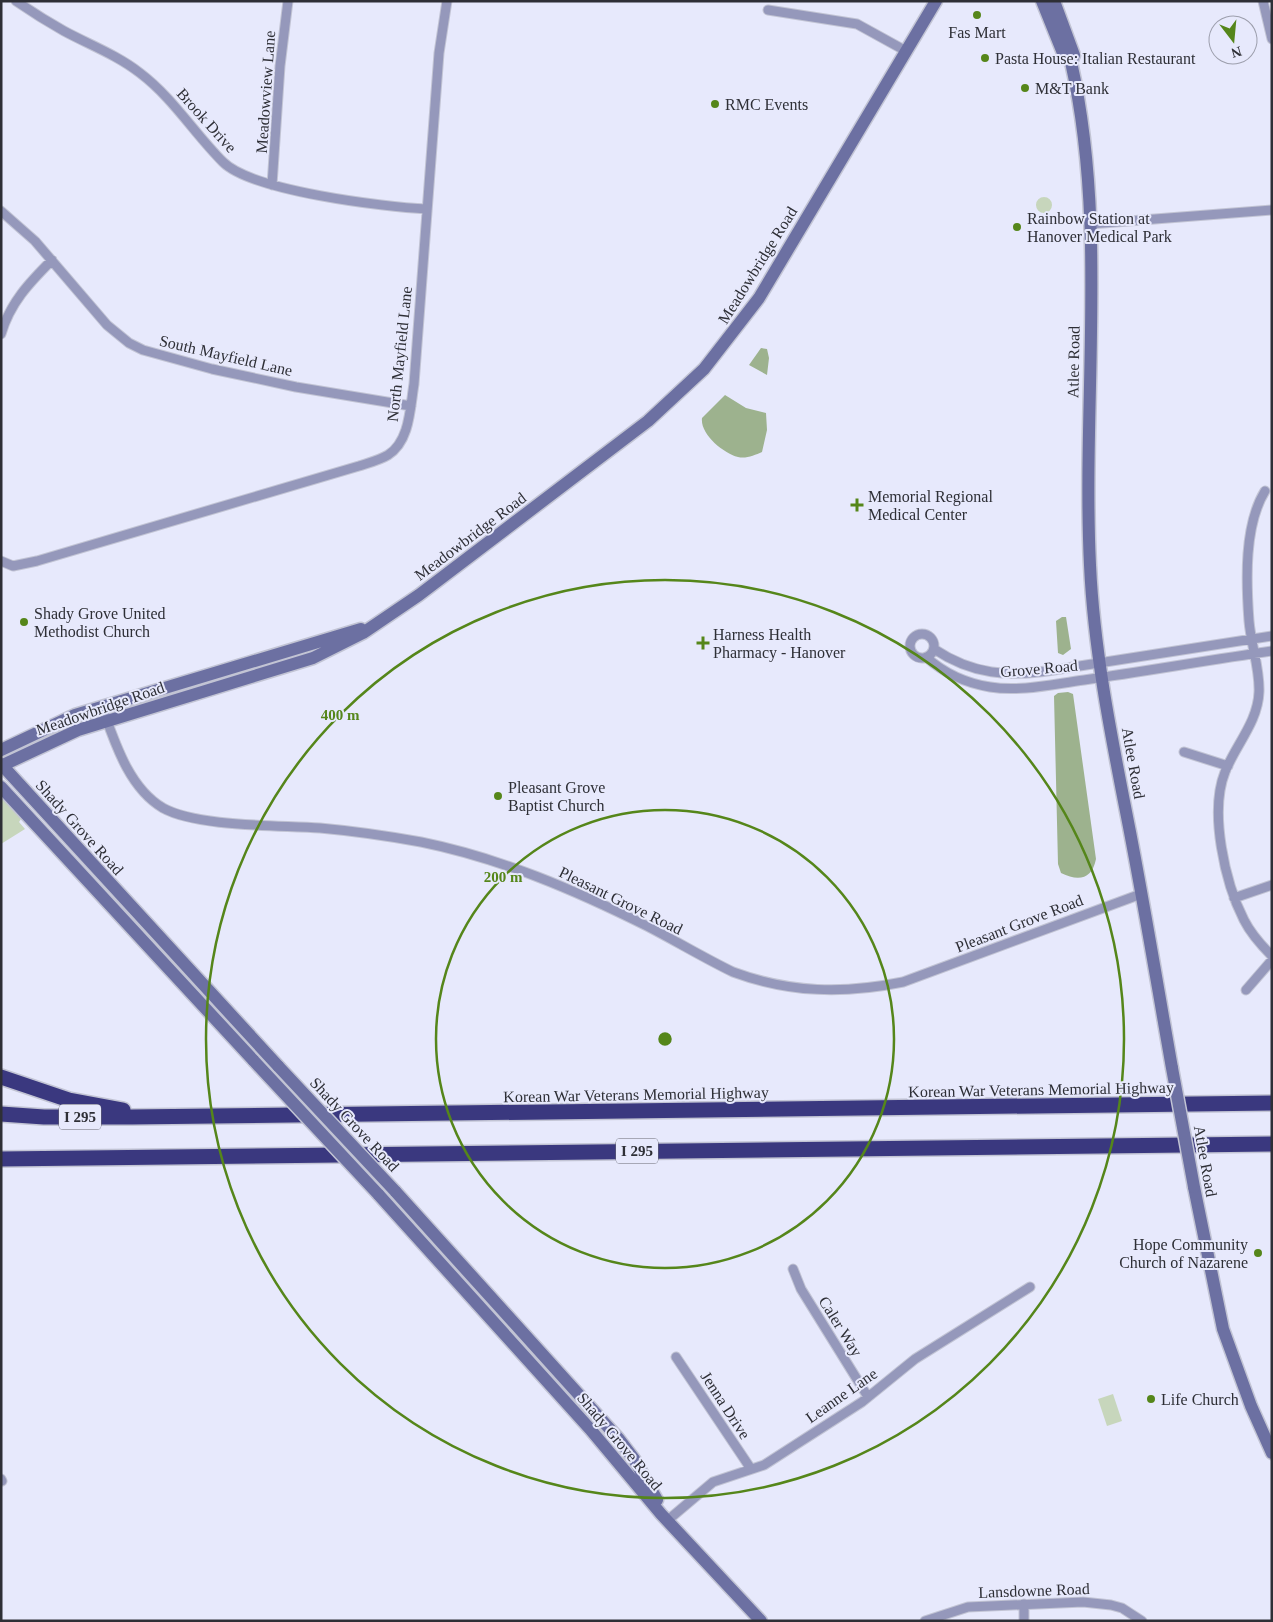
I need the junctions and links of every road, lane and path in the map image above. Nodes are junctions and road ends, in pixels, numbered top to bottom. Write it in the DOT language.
graph roads {
  1 [pos="16,1"];
  2 [pos="288,1"];
  3 [pos="447,1"];
  4 [pos="936,1"];
  5 [pos="1042,1"];
  6 [pos="1054,1"];
  7 [pos="1263,1"];
  8 [pos="768,10"];
  9 [pos="1272,39"];
  10 [pos="906,51"];
  11 [pos="1071,62"];
  12 [pos="272,185"];
  13 [pos="427,209"];
  14 [pos="1272,210"];
  15 [pos="1,211"];
  16 [pos="1090,224"];
  17 [pos="52,260"];
  18 [pos="1,334"];
  19 [pos="411,406"];
  20 [pos="1265,491"];
  21 [pos="3,562"];
  22 [pos="380,623"];
  23 [pos="1272,636"];
  24 [pos="1252,639"];
  25 [pos="934,649"];
  26 [pos="1272,651"];
  27 [pos="1254,654"];
  28 [pos="926,657"];
  29 [pos="1101,662"];
  30 [pos="1103,677"];
  31 [pos="102,707"];
  32 [pos="107,720"];
  33 [pos="1,750"];
  34 [pos="1184,752"];
  35 [pos="2,765"];
  36 [pos="1228,766"];
  37 [pos="1,786"];
  38 [pos="1272,885"];
  39 [pos="1141,894"];
  40 [pos="1234,898"];
  41 [pos="1272,958"];
  42 [pos="1246,990"];
  43 [pos="1,1077"];
  44 [pos="1272,1104"];
  45 [pos="1,1114"];
  46 [pos="159,1116"];
  47 [pos="1272,1144"];
  48 [pos="1,1159"];
  49 [pos="40,1160"];
  50 [pos="1,1166"];
  51 [pos="793,1268"];
  52 [pos="1030,1287"];
  53 [pos="490,1296"];
  54 [pos="478,1306"];
  55 [pos="676,1357"];
  56 [pos="868,1397"];
  57 [pos="1272,1453"];
  58 [pos="751,1469"];
  59 [pos="668,1520"];
  60 [pos="1024,1604"];
  61 [pos="760,1621"];
  62 [pos="925,1621"];
  63 [pos="1024,1621"];
  64 [pos="1142,1621"];
  1 -- 12 [label="street, Brook Drive"];
  2 -- 12 [label="street, Meadowview Lane"];
  3 -- 13 [label="street, North Mayfield Lane"];
  4 -- 10 [label="main road, Meadowbridge Road"];
  5 -- 11 [label="main road, Atlee Road"];
  6 -- 11 [label="main road, Atlee Road"];
  7 -- 9 [label="street"];
  8 -- 10 [label="street"];
  10 -- 22 [label="main road, Meadowbridge Road"];
  11 -- 16 [label="main road, Atlee Road"];
  12 -- 13 [label="street, Brook Drive"];
  13 -- 19 [label="street, North Mayfield Lane"];
  14 -- 16 [label="street"];
  15 -- 17 [label="street, South Mayfield Lane"];
  16 -- 29 [label="main road, Atlee Road"];
  17 -- 18 [label="street"];
  17 -- 19 [label="street, South Mayfield Lane"];
  19 -- 21 [label="street, North Mayfield Lane"];
  20 -- 24 [label="street"];
  22 -- 31 [label="main road, Meadowbridge Road"];
  22 -- 32 [label="main road, Meadowbridge Road"];
  23 -- 24 [label="street, Grove Road"];
  24 -- 27 [label="street"];
  24 -- 29 [label="street, Grove Road"];
  25 -- 28 [label="street"];
  25 -- 28 [label="street, Grove Road"];
  25 -- 29 [label="street, Grove Road"];
  26 -- 27 [label="street, Grove Road"];
  27 -- 30 [label="street, Grove Road"];
  27 -- 36 [label="street"];
  28 -- 30 [label="street, Grove Road"];
  29 -- 30 [label="main road, Atlee Road"];
  30 -- 39 [label="main road, Atlee Road"];
  31 -- 32 [label="street, Pleasant Grove Road"];
  31 -- 33 [label="main road, Meadowbridge Road"];
  32 -- 35 [label="main road, Meadowbridge Road"];
  32 -- 39 [label="street, Pleasant Grove Road"];
  34 -- 36 [label="street"];
  35 -- 53 [label="main road, Shady Grove Road, bridge"];
  36 -- 40 [label="street"];
  37 -- 54 [label="main road, Shady Grove Road, bridge"];
  38 -- 40 [label="street"];
  39 -- 57 [label="main road, Atlee Road, bridge"];
  40 -- 41 [label="street"];
  41 -- 42 [label="street"];
  43 -- 46 [label="highway"];
  44 -- 46 [label="highway, Korean War Veterans Memorial Highway / I 295"];
  45 -- 46 [label="highway, Korean War Veterans Memorial Highway / I 295"];
  47 -- 49 [label="highway, I 295"];
  48 -- 49 [label="highway, I 295"];
  49 -- 50 [label="highway"];
  51 -- 56 [label="street, Caler Way"];
  52 -- 56 [label="street, Leanne Lane"];
  53 -- 54 [label="main road"];
  53 -- 59 [label="main road, Shady Grove Road"];
  54 -- 59 [label="main road, Shady Grove Road"];
  55 -- 58 [label="street, Jenna Drive"];
  56 -- 58 [label="street, Leanne Lane"];
  58 -- 59 [label="street, Leanne Lane"];
  59 -- 61 [label="main road, Shady Grove Road"];
  60 -- 62 [label="street, Lansdowne Road"];
  60 -- 63 [label="street"];
  60 -- 64 [label="street, Lansdowne Road"];
}
